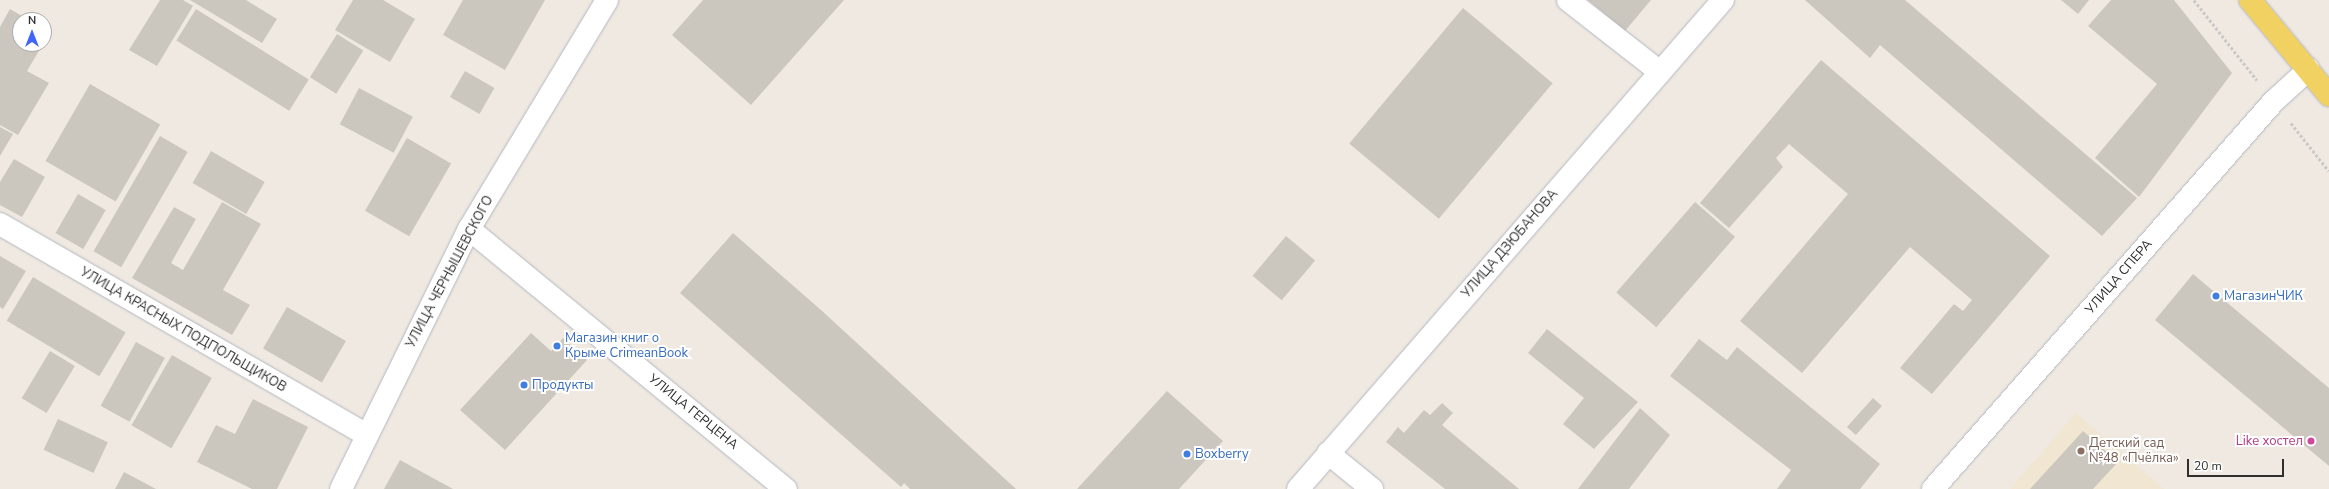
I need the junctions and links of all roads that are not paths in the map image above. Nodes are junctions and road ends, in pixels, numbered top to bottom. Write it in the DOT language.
graph roads {
  1 [pos="607,0"];
  2 [pos="1568,0"];
  3 [pos="1723,0"];
  4 [pos="2250,0"];
  5 [pos="2309,69"];
  6 [pos="1660,72"];
  7 [pos="2329,95"];
  8 [pos="0,224"];
  9 [pos="469,229"];
  10 [pos="367,435"];
  11 [pos="1328,453"];
  12 [pos="341,489"];
  13 [pos="786,489"];
  14 [pos="1298,489"];
  15 [pos="1372,489"];
  16 [pos="1933,489"];
  1 -- 9 [label="street, УЛИЦА ЧЕРНЫШЕВСКОГО"];
  2 -- 6 [label="street"];
  3 -- 6 [label="street, УЛИЦА ДЗЮБАНОВА"];
  4 -- 5 [label="main road"];
  5 -- 7 [label="main road"];
  5 -- 16 [label="street, УЛИЦА СПЕРА"];
  6 -- 11 [label="street, УЛИЦА ДЗЮБАНОВА"];
  8 -- 10 [label="street, УЛИЦА КРАСНЫХ ПОДПОЛЬЩИКОВ"];
  9 -- 10 [label="street, УЛИЦА ЧЕРНЫШЕВСКОГО"];
  9 -- 13 [label="street, УЛИЦА ГЕРЦЕНА"];
  10 -- 12 [label="street, УЛИЦА ЧЕРНЫШЕВСКОГО"];
  11 -- 14 [label="street, УЛИЦА ДЗЮБАНОВА"];
  11 -- 15 [label="street"];
}
